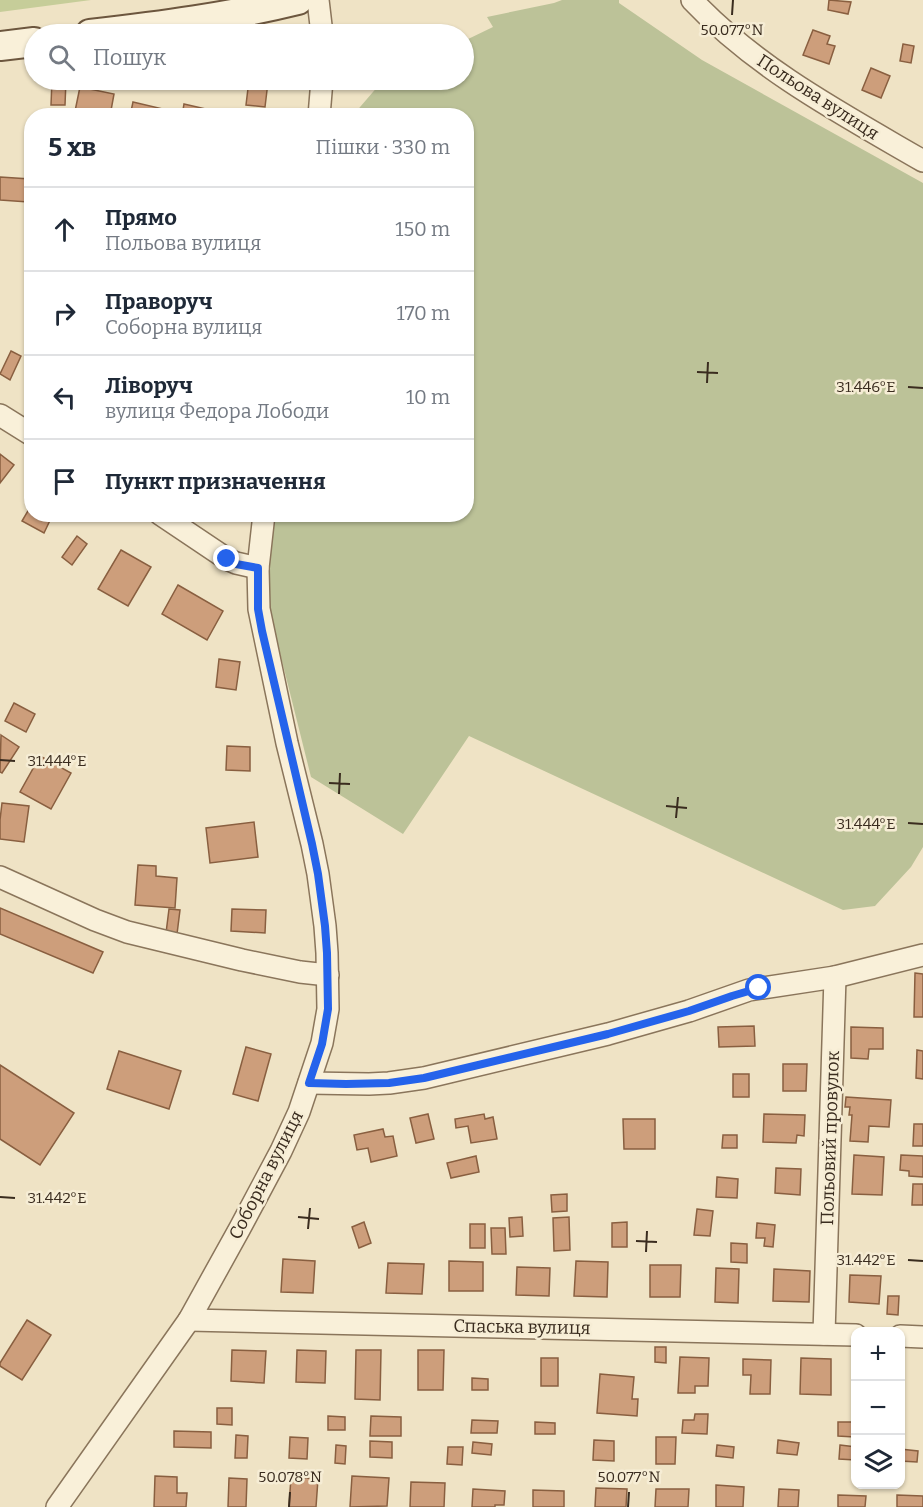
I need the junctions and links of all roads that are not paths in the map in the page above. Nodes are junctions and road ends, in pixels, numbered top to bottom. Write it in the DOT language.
graph roads {
  1 [pos="298,0"];
  2 [pos="318,0"];
  3 [pos="692,0"];
  4 [pos="166,24"];
  5 [pos="321,24"];
  6 [pos="24,43"];
  7 [pos="0,46"];
  8 [pos="321,90"];
  9 [pos="320,108"];
  10 [pos="923,161"];
  11 [pos="0,415"];
  12 [pos="24,430"];
  13 [pos="172,522"];
  14 [pos="263,522"];
  15 [pos="258,568"];
  16 [pos="0,877"];
  17 [pos="923,955"];
  18 [pos="328,975"];
  19 [pos="835,977"];
  20 [pos="309,1083"];
  21 [pos="189,1320"];
  22 [pos="824,1334"];
  23 [pos="851,1335"];
  24 [pos="905,1336"];
  25 [pos="923,1337"];
  26 [pos="57,1507"];
  1 -- 4 [label="main road"];
  2 -- 5 [label="street"];
  3 -- 10 [label="street, Польова вулиця"];
  6 -- 7 [label="main road"];
  8 -- 9 [label="street"];
  11 -- 12 [label="street"];
  13 -- 15 [label="street"];
  14 -- 15 [label="street, Соборна вулиця"];
  15 -- 18 [label="street, Соборна вулиця"];
  16 -- 18 [label="street"];
  17 -- 19 [label="street"];
  18 -- 20 [label="street, Соборна вулиця"];
  19 -- 20 [label="street"];
  19 -- 22 [label="street, Польовий провулок"];
  20 -- 21 [label="street, Соборна вулиця"];
  21 -- 22 [label="street, Спаська вулиця"];
  21 -- 26 [label="street, Соборна вулиця"];
  22 -- 23 [label="street, Спаська вулиця"];
  24 -- 25 [label="street"];
}
